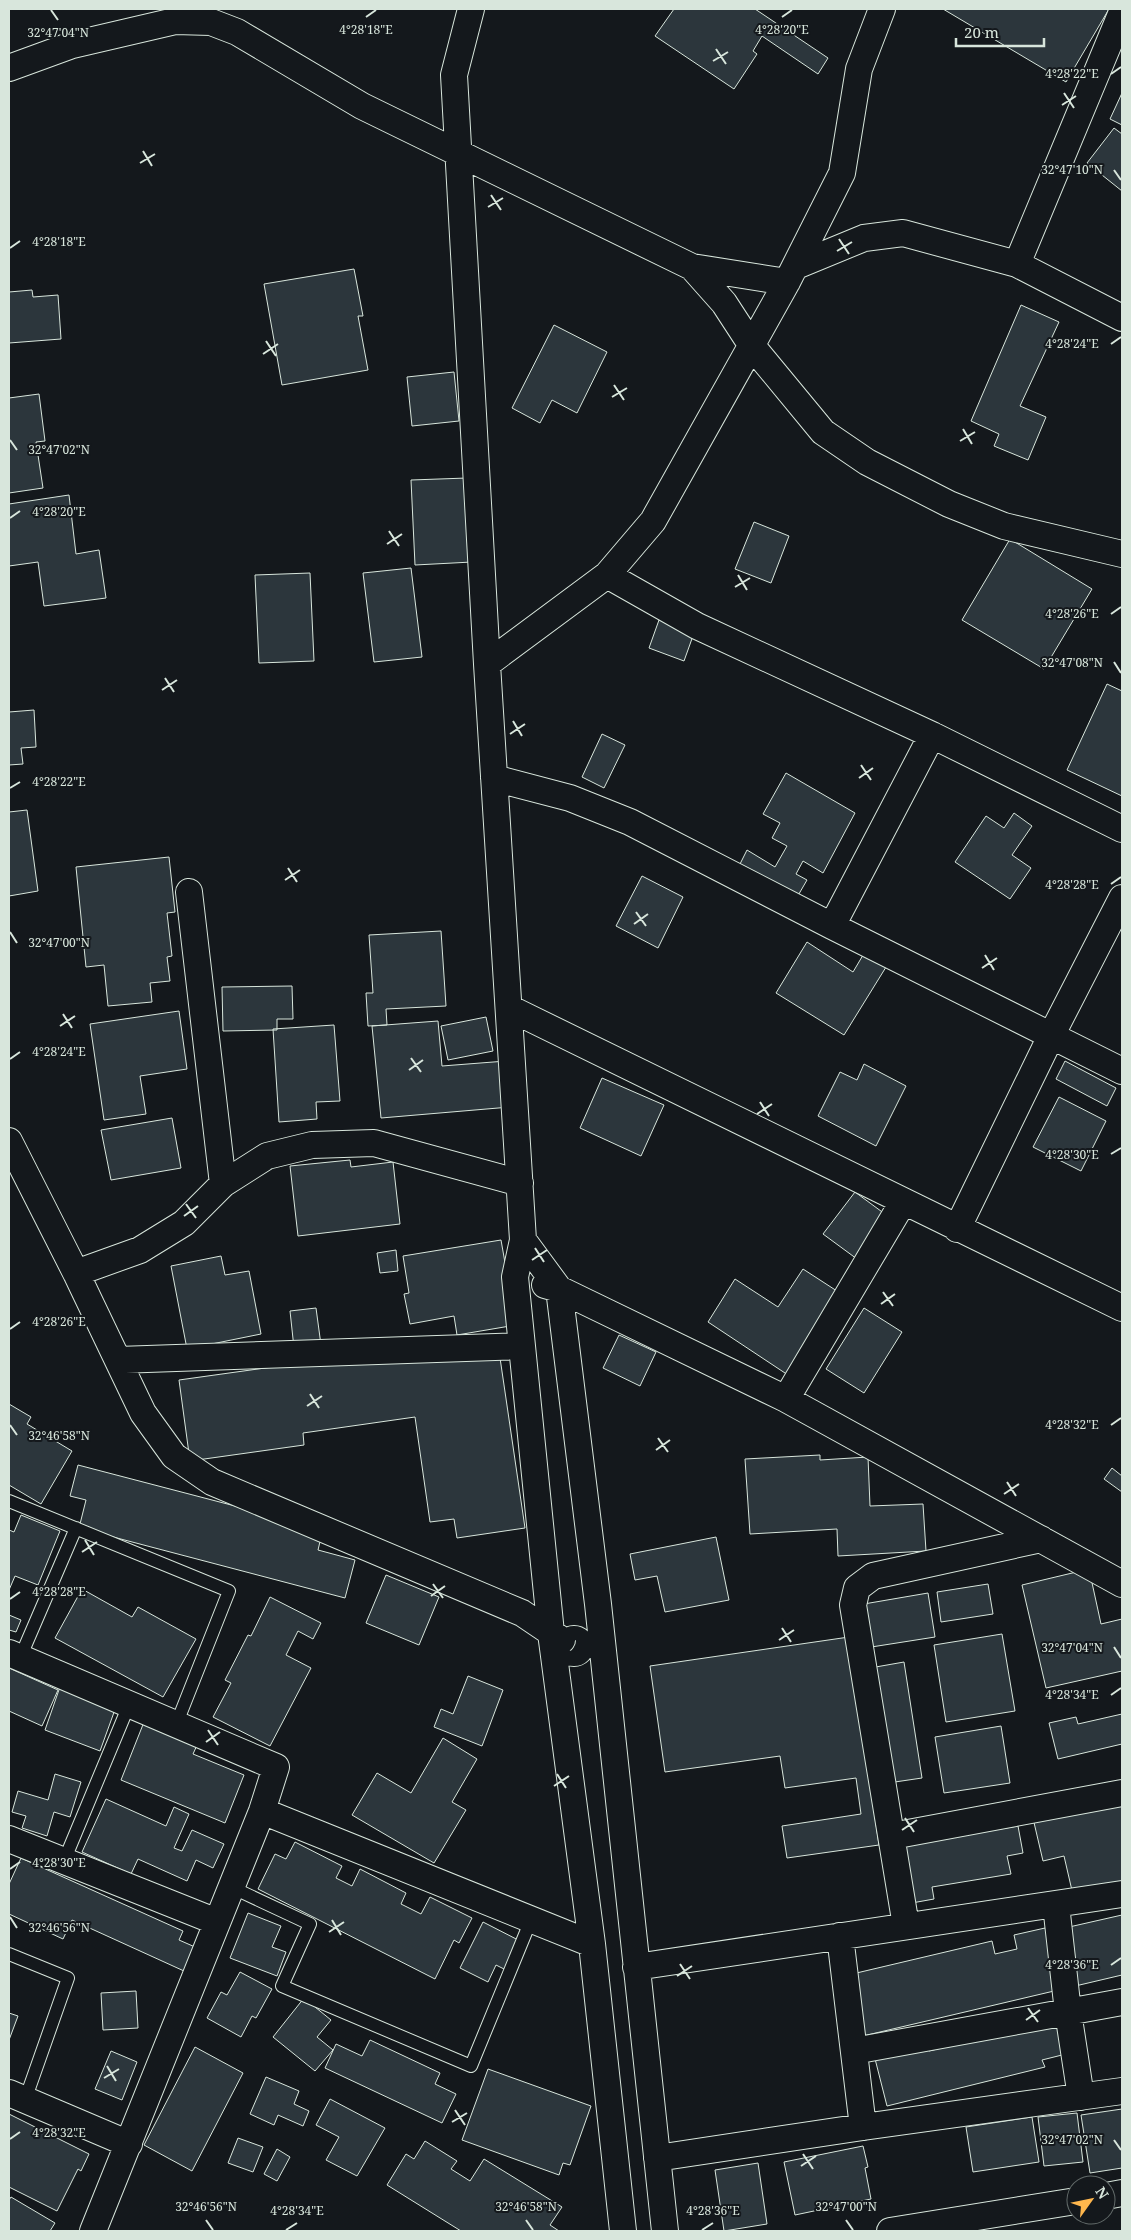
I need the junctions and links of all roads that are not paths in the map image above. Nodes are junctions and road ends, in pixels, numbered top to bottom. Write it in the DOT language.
graph roads {
  1 [pos="471,9"];
  2 [pos="882,9"];
  3 [pos="1122,12"];
  4 [pos="9,68"];
  5 [pos="458,153"];
  6 [pos="1017,264"];
  7 [pos="692,267"];
  8 [pos="791,274"];
  9 [pos="1122,318"];
  10 [pos="752,346"];
  11 [pos="1122,554"];
  12 [pos="607,575"];
  13 [pos="487,664"];
  14 [pos="932,735"];
  15 [pos="494,778"];
  16 [pos="1122,829"];
  17 [pos="189,892"];
  18 [pos="1122,898"];
  19 [pos="832,926"];
  20 [pos="509,1008"];
  21 [pos="1051,1036"];
  22 [pos="1119,1065"];
  23 [pos="9,1141"];
  24 [pos="520,1183"];
  25 [pos="223,1184"];
  26 [pos="903,1202"];
  27 [pos="956,1229"];
  28 [pos="524,1240"];
  29 [pos="76,1273"];
  30 [pos="515,1277"];
  31 [pos="559,1289"];
  32 [pos="1122,1308"];
  33 [pos="522,1346"];
  34 [pos="118,1360"];
  35 [pos="786,1399"];
  36 [pos="9,1501"];
  37 [pos="76,1528"];
  38 [pos="1041,1539"];
  39 [pos="1122,1584"];
  40 [pos="575,1644"];
  41 [pos="14,1656"];
  42 [pos="128,1704"];
  43 [pos="176,1725"];
  44 [pos="1122,1793"];
  45 [pos="262,1811"];
  46 [pos="892,1836"];
  47 [pos="9,1839"];
  48 [pos="64,1861"];
  49 [pos="231,1887"];
  50 [pos="1122,1894"];
  51 [pos="1056,1905"];
  52 [pos="531,1920"];
  53 [pos="217,1922"];
  54 [pos="906,1926"];
  55 [pos="840,1936"];
  56 [pos="592,1944"];
  57 [pos="9,1954"];
  58 [pos="636,1967"];
  59 [pos="1122,2002"];
  60 [pos="1068,2012"];
  61 [pos="854,2051"];
  62 [pos="1122,2091"];
  63 [pos="17,2097"];
  64 [pos="1081,2097"];
  65 [pos="863,2127"];
  66 [pos="129,2144"];
  67 [pos="657,2158"];
  68 [pos="1066,2203"];
  69 [pos="93,2231"];
  70 [pos="623,2231"];
  71 [pos="665,2231"];
  72 [pos="890,2231"];
  1 -- 5 [label="street"];
  2 -- 8 [label="street"];
  3 -- 6 [label="street"];
  4 -- 5 [label="street"];
  5 -- 7 [label="street"];
  5 -- 13 [label="street"];
  6 -- 8 [label="street"];
  6 -- 9 [label="street"];
  7 -- 8 [label="street"];
  7 -- 10 [label="street"];
  8 -- 10 [label="street"];
  10 -- 11 [label="street"];
  10 -- 12 [label="street"];
  12 -- 13 [label="street"];
  12 -- 14 [label="street"];
  13 -- 15 [label="street"];
  14 -- 16 [label="street"];
  14 -- 19 [label="street"];
  15 -- 19 [label="street"];
  15 -- 20 [label="street"];
  17 -- 25 [label="street"];
  18 -- 21 [label="street"];
  19 -- 21 [label="street"];
  20 -- 24 [label="street"];
  20 -- 26 [label="street"];
  21 -- 22 [label="street"];
  21 -- 27 [label="street"];
  23 -- 29 [label="street"];
  24 -- 25 [label="street"];
  24 -- 28 [label="street"];
  25 -- 29 [label="street"];
  26 -- 27 [label="street"];
  26 -- 35 [label="street"];
  27 -- 32 [label="street"];
  28 -- 30 [label="street"];
  28 -- 31 [label="street"];
  29 -- 34 [label="street"];
  30 -- 31 [label="street"];
  30 -- 33 [label="street"];
  31 -- 35 [label="street"];
  31 -- 40 [label="street"];
  33 -- 34 [label="street"];
  33 -- 40 [label="street"];
  34 -- 40 [label="street"];
  35 -- 38 [label="street"];
  36 -- 37 [label="lane"];
  37 -- 41 [label="lane"];
  37 -- 43 [label="lane"];
  38 -- 39 [label="street"];
  38 -- 46 [label="street"];
  40 -- 56 [label="street"];
  40 -- 58 [label="street"];
  41 -- 42 [label="street"];
  42 -- 43 [label="street"];
  42 -- 48 [label="lane"];
  43 -- 45 [label="street"];
  44 -- 46 [label="street"];
  45 -- 49 [label="street"];
  45 -- 52 [label="street"];
  46 -- 54 [label="street"];
  47 -- 48 [label="street"];
  48 -- 53 [label="street"];
  49 -- 52 [label="lane"];
  49 -- 53 [label="street"];
  50 -- 51 [label="street"];
  51 -- 54 [label="street"];
  51 -- 60 [label="street"];
  52 -- 56 [label="street"];
  53 -- 66 [label="street"];
  54 -- 55 [label="street"];
  55 -- 58 [label="street"];
  55 -- 61 [label="street"];
  56 -- 70 [label="street"];
  57 -- 63 [label="lane"];
  58 -- 67 [label="street"];
  59 -- 60 [label="street"];
  60 -- 61 [label="street"];
  60 -- 64 [label="street"];
  61 -- 65 [label="street"];
  62 -- 64 [label="street"];
  63 -- 66 [label="street"];
  64 -- 65 [label="street"];
  65 -- 67 [label="street"];
  66 -- 69 [label="street"];
  67 -- 71 [label="street"];
  68 -- 72 [label="street"];
}
